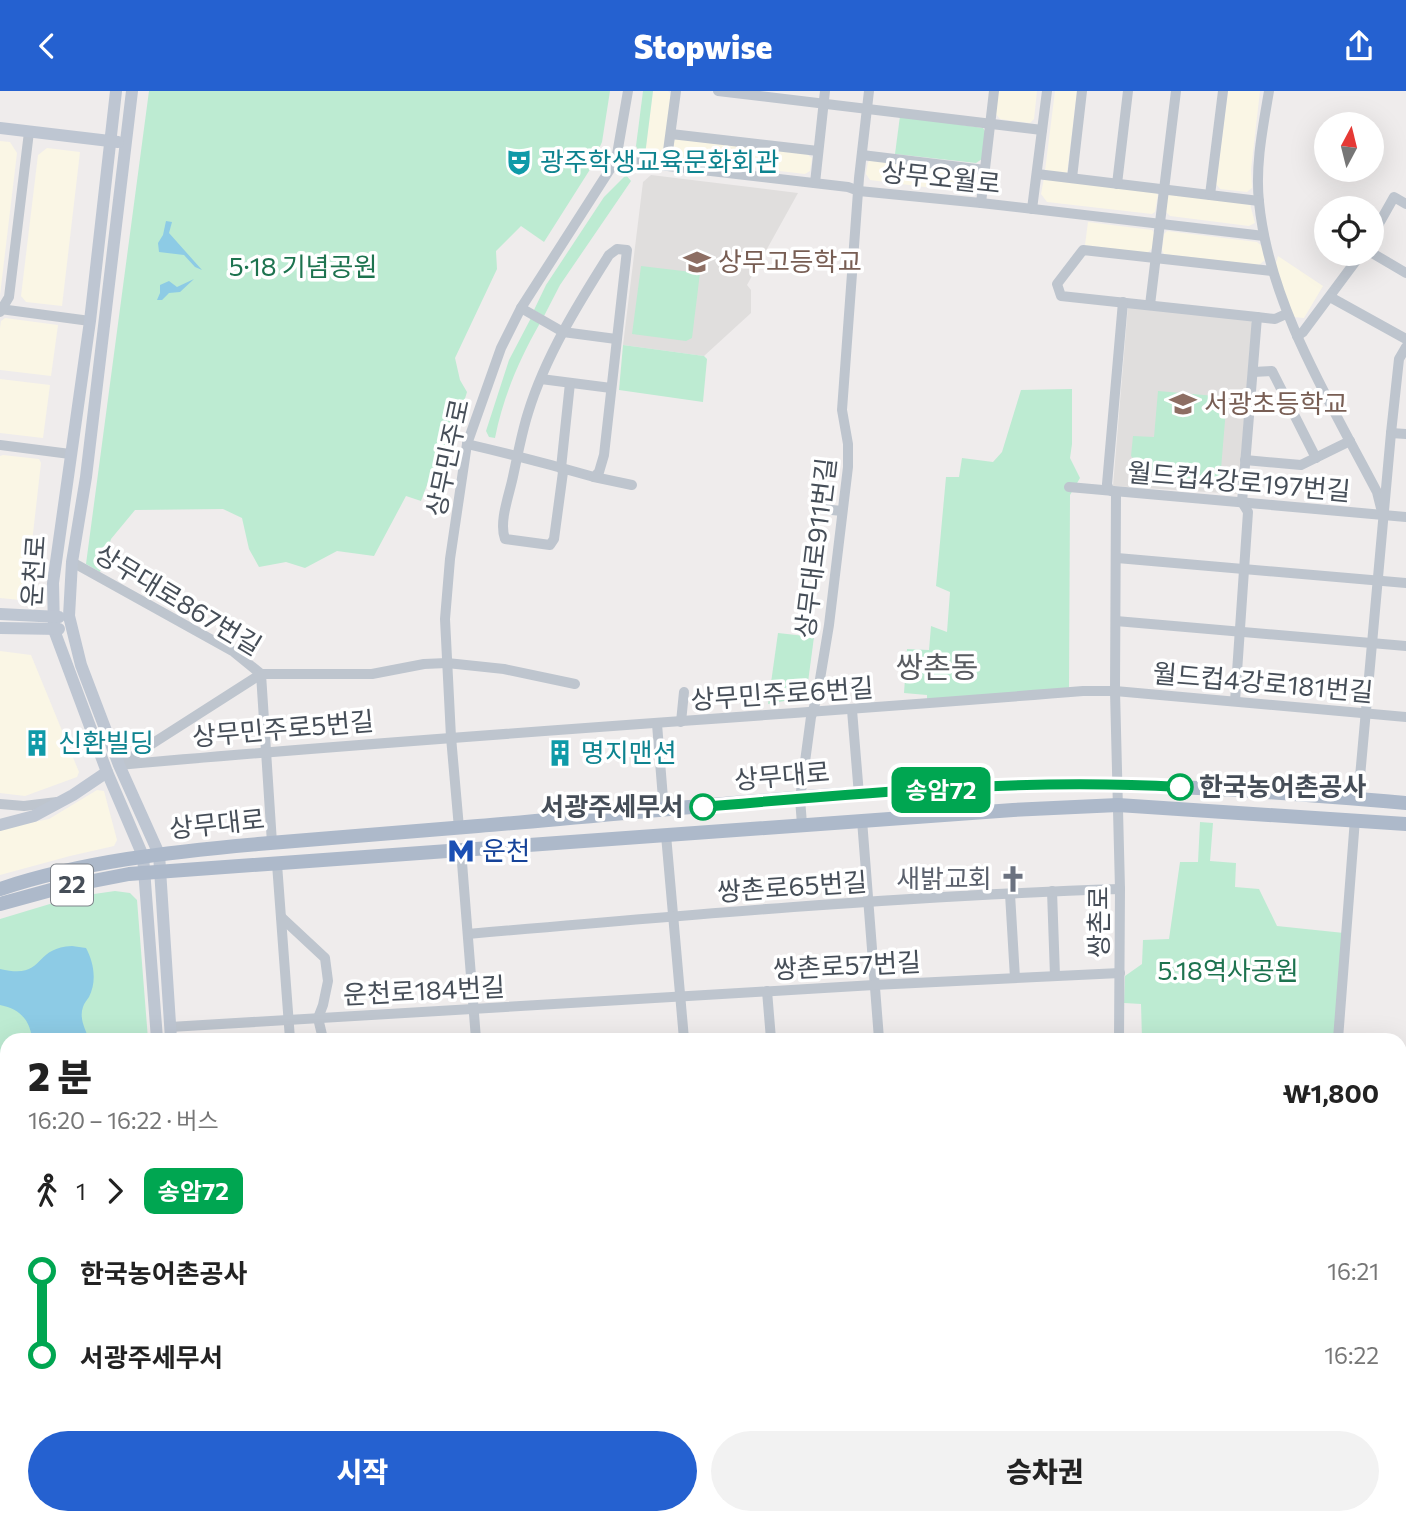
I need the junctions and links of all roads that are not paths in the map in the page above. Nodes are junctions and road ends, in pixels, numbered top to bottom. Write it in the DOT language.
graph roads {
  1 [pos="116,91"];
  2 [pos="132,91"];
  3 [pos="628,91"];
  4 [pos="676,91"];
  5 [pos="718,91"];
  6 [pos="825,91"];
  7 [pos="869,91"];
  8 [pos="994,91"];
  9 [pos="1047,91"];
  10 [pos="1082,91"];
  11 [pos="1128,91"];
  12 [pos="1175,91"];
  13 [pos="1223,91"];
  14 [pos="1269,91"];
  15 [pos="824,104"];
  16 [pos="866,109"];
  17 [pos="990,123"];
  18 [pos="0,128"];
  19 [pos="1042,129"];
  20 [pos="29,132"];
  21 [pos="671,134"];
  22 [pos="110,141"];
  23 [pos="125,143"];
  24 [pos="818,151"];
  25 [pos="862,155"];
  26 [pos="616,160"];
  27 [pos="666,166"];
  28 [pos="985,170"];
  29 [pos="1037,174"];
  30 [pos="1072,178"];
  31 [pos="815,183"];
  32 [pos="1117,184"];
  33 [pos="1164,190"];
  34 [pos="859,191"];
  35 [pos="1210,195"];
  36 [pos="1259,201"];
  37 [pos="981,203"];
  38 [pos="1406,204"];
  39 [pos="1032,209"];
  40 [pos="1384,215"];
  41 [pos="1160,223"];
  42 [pos="1264,236"];
  43 [pos="1155,258"];
  44 [pos="1384,260"];
  45 [pos="1352,266"];
  46 [pos="1272,271"];
  47 [pos="1406,273"];
  48 [pos="1330,297"];
  49 [pos="1123,302"];
  50 [pos="1150,305"];
  51 [pos="521,308"];
  52 [pos="1,310"];
  53 [pos="1286,314"];
  54 [pos="1257,317"];
  55 [pos="90,321"];
  56 [pos="563,332"];
  57 [pos="1297,336"];
  58 [pos="616,339"];
  59 [pos="1406,339"];
  60 [pos="1406,347"];
  61 [pos="1403,359"];
  62 [pos="1252,372"];
  63 [pos="541,379"];
  64 [pos="570,383"];
  65 [pos="611,388"];
  66 [pos="1391,433"];
  67 [pos="1406,434"];
  68 [pos="1350,441"];
  69 [pos="0,445"];
  70 [pos="467,445"];
  71 [pos="70,454"];
  72 [pos="517,455"];
  73 [pos="1316,458"];
  74 [pos="1245,460"];
  75 [pos="561,468"];
  76 [pos="594,477"];
  77 [pos="632,485"];
  78 [pos="1069,487"];
  79 [pos="1115,493"];
  80 [pos="1242,502"];
  81 [pos="822,509"];
  82 [pos="842,511"];
  83 [pos="1383,515"];
  84 [pos="1406,517"];
  85 [pos="1116,558"];
  86 [pos="72,562"];
  87 [pos="1244,569"];
  88 [pos="1377,581"];
  89 [pos="1406,583"];
  90 [pos="0,614"];
  91 [pos="1116,621"];
  92 [pos="69,622"];
  93 [pos="53,624"];
  94 [pos="0,628"];
  95 [pos="1240,631"];
  96 [pos="1371,643"];
  97 [pos="1406,646"];
  98 [pos="447,663"];
  99 [pos="261,674"];
  100 [pos="575,684"];
  101 [pos="1115,691"];
  102 [pos="684,692"];
  103 [pos="1235,701"];
  104 [pos="852,710"];
  105 [pos="813,712"];
  106 [pos="1365,713"];
  107 [pos="1406,717"];
  108 [pos="681,722"];
  109 [pos="657,724"];
  110 [pos="451,737"];
  111 [pos="265,752"];
  112 [pos="119,765"];
  113 [pos="107,772"];
  114 [pos="1118,785"];
  115 [pos="859,795"];
  116 [pos="800,799"];
  117 [pos="1358,799"];
  118 [pos="61,801"];
  119 [pos="1406,803"];
  120 [pos="0,804"];
  121 [pos="1118,805"];
  122 [pos="664,811"];
  123 [pos="1355,819"];
  124 [pos="862,820"];
  125 [pos="802,824"];
  126 [pos="1406,824"];
  127 [pos="0,825"];
  128 [pos="459,828"];
  129 [pos="666,835"];
  130 [pos="272,843"];
  131 [pos="461,850"];
  132 [pos="159,854"];
  133 [pos="143,856"];
  134 [pos="277,864"];
  135 [pos="160,871"];
  136 [pos="145,872"];
  137 [pos="0,889"];
  138 [pos="1120,889"];
  139 [pos="1052,891"];
  140 [pos="1010,894"];
  141 [pos="868,903"];
  142 [pos="0,904"];
  143 [pos="674,916"];
  144 [pos="281,917"];
  145 [pos="468,935"];
  146 [pos="1120,973"];
  147 [pos="1055,976"];
  148 [pos="1015,978"];
  149 [pos="874,985"];
  150 [pos="767,991"];
  151 [pos="680,996"];
  152 [pos="473,1009"];
  153 [pos="318,1018"];
  154 [pos="288,1020"];
  155 [pos="156,1033"];
  156 [pos="170,1033"];
  157 [pos="289,1033"];
  158 [pos="322,1033"];
  159 [pos="475,1033"];
  160 [pos="683,1033"];
  161 [pos="770,1033"];
  162 [pos="878,1033"];
  163 [pos="1119,1033"];
  164 [pos="1338,1033"];
  1 -- 22 [label="street, 운천로"];
  2 -- 23 [label="street, 운천로"];
  3 -- 26 [label="street, 상무민주로"];
  4 -- 21 [label="street"];
  5 -- 15 [label="street"];
  6 -- 15 [label="street"];
  7 -- 16 [label="street, 상무대로911번길"];
  8 -- 17 [label="street"];
  9 -- 19 [label="street"];
  10 -- 30 [label="street"];
  11 -- 32 [label="street"];
  12 -- 33 [label="street"];
  13 -- 35 [label="street"];
  14 -- 36 [label="street"];
  15 -- 16 [label="street"];
  15 -- 24 [label="street"];
  16 -- 17 [label="street"];
  16 -- 25 [label="street, 상무대로911번길"];
  17 -- 19 [label="street"];
  17 -- 28 [label="street"];
  18 -- 20 [label="street"];
  19 -- 29 [label="street"];
  20 -- 22 [label="street"];
  20 -- 52 [label="street"];
  21 -- 24 [label="street"];
  21 -- 27 [label="street"];
  22 -- 23 [label="street"];
  22 -- 55 [label="street, 운천로"];
  23 -- 86 [label="street, 운천로"];
  24 -- 31 [label="street"];
  25 -- 28 [label="street"];
  25 -- 34 [label="street, 상무대로911번길"];
  26 -- 27 [label="street, 상무오월로"];
  26 -- 51 [label="street, 상무민주로"];
  27 -- 31 [label="street, 상무오월로"];
  28 -- 37 [label="street"];
  29 -- 30 [label="street"];
  29 -- 39 [label="street"];
  30 -- 32 [label="street"];
  31 -- 34 [label="street, 상무오월로"];
  32 -- 33 [label="street"];
  33 -- 35 [label="street"];
  33 -- 41 [label="street"];
  34 -- 37 [label="street, 상무오월로"];
  34 -- 82 [label="street, 상무대로911번길"];
  35 -- 36 [label="street"];
  36 -- 42 [label="street"];
  37 -- 39 [label="street, 상무오월로"];
  38 -- 40 [label="street"];
  39 -- 41 [label="street, 상무오월로"];
  41 -- 42 [label="street, 상무오월로"];
  41 -- 43 [label="street"];
  42 -- 46 [label="street"];
  43 -- 46 [label="street"];
  43 -- 49 [label="street"];
  43 -- 50 [label="street"];
  44 -- 47 [label="street"];
  45 -- 48 [label="street"];
  46 -- 53 [label="street"];
  48 -- 57 [label="street"];
  48 -- 59 [label="street"];
  49 -- 50 [label="street"];
  49 -- 79 [label="street, 쌍촌로"];
  50 -- 54 [label="street"];
  51 -- 56 [label="street"];
  51 -- 70 [label="street, 상무민주로"];
  52 -- 55 [label="street"];
  53 -- 54 [label="street"];
  53 -- 57 [label="street"];
  54 -- 62 [label="street"];
  55 -- 71 [label="street, 운천로"];
  56 -- 58 [label="street"];
  56 -- 58 [label="street"];
  56 -- 63 [label="street"];
  57 -- 68 [label="street"];
  58 -- 65 [label="street"];
  60 -- 61 [label="street"];
  61 -- 66 [label="street"];
  62 -- 73 [label="street"];
  62 -- 74 [label="street"];
  63 -- 64 [label="street"];
  63 -- 72 [label="street"];
  64 -- 65 [label="street"];
  64 -- 75 [label="street"];
  65 -- 76 [label="street"];
  66 -- 67 [label="street"];
  66 -- 83 [label="street"];
  68 -- 73 [label="street"];
  68 -- 83 [label="street"];
  69 -- 71 [label="street"];
  70 -- 72 [label="street"];
  70 -- 98 [label="street, 상무민주로"];
  71 -- 93 [label="street, 운천로"];
  72 -- 75 [label="street"];
  72 -- 75 [label="street"];
  73 -- 74 [label="street"];
  74 -- 80 [label="street"];
  75 -- 76 [label="street"];
  76 -- 77 [label="street"];
  78 -- 79 [label="street, 월드컵4강로197번길"];
  79 -- 80 [label="street, 월드컵4강로197번길"];
  79 -- 85 [label="street, 쌍촌로"];
  80 -- 83 [label="street, 월드컵4강로197번길"];
  80 -- 87 [label="street"];
  81 -- 82 [label="street"];
  82 -- 105 [label="street, 상무대로911번길"];
  83 -- 84 [label="street, 월드컵4강로197번길"];
  83 -- 88 [label="street"];
  85 -- 87 [label="street"];
  85 -- 91 [label="street, 쌍촌로"];
  86 -- 92 [label="street, 운천로"];
  86 -- 99 [label="street, 상무대로867번길"];
  87 -- 88 [label="street"];
  87 -- 95 [label="street"];
  88 -- 89 [label="street"];
  88 -- 96 [label="street"];
  90 -- 93 [label="street"];
  91 -- 95 [label="street"];
  91 -- 101 [label="street, 쌍촌로"];
  92 -- 93 [label="street"];
  92 -- 112 [label="street, 운천로"];
  93 -- 94 [label="street"];
  93 -- 113 [label="street, 운천로"];
  95 -- 96 [label="street"];
  95 -- 103 [label="street"];
  96 -- 97 [label="street"];
  96 -- 106 [label="street"];
  98 -- 99 [label="street"];
  98 -- 100 [label="street"];
  98 -- 110 [label="street, 상무민주로"];
  99 -- 111 [label="street, 상무대로867번길"];
  99 -- 112 [label="street"];
  101 -- 103 [label="street, 월드컵4강로181번길"];
  101 -- 104 [label="street, 상무민주로6번길"];
  101 -- 114 [label="street, 쌍촌로"];
  102 -- 108 [label="street"];
  103 -- 106 [label="street, 월드컵4강로181번길"];
  104 -- 105 [label="street, 상무민주로6번길"];
  104 -- 115 [label="street"];
  105 -- 108 [label="street, 상무민주로6번길"];
  105 -- 116 [label="street, 상무대로911번길"];
  106 -- 107 [label="street, 월드컵4강로181번길"];
  106 -- 117 [label="street"];
  108 -- 109 [label="street, 상무민주로6번길"];
  109 -- 110 [label="street, 상무민주로6번길"];
  109 -- 122 [label="street"];
  110 -- 111 [label="street, 상무민주로5번길"];
  110 -- 128 [label="street, 상무민주로"];
  111 -- 112 [label="street, 상무민주로5번길"];
  111 -- 130 [label="street, 상무대로867번길"];
  112 -- 132 [label="street, 운천로"];
  113 -- 118 [label="street"];
  113 -- 133 [label="street, 운천로"];
  114 -- 115 [label="main road, 상무대로 / 22"];
  114 -- 117 [label="main road, 상무대로 / 22"];
  114 -- 121 [label="street, 쌍촌로"];
  115 -- 116 [label="main road, 상무대로 / 22"];
  116 -- 122 [label="main road, 상무대로 / 22"];
  116 -- 125 [label="street, 상무대로911번길"];
  117 -- 119 [label="main road, 상무대로 / 22"];
  118 -- 120 [label="street"];
  118 -- 127 [label="street"];
  121 -- 123 [label="main road, 상무대로 / 22"];
  121 -- 124 [label="main road, 상무대로 / 22"];
  121 -- 138 [label="street, 쌍촌로"];
  122 -- 128 [label="main road, 상무대로 / 22"];
  123 -- 126 [label="main road, 상무대로 / 22"];
  123 -- 164 [label="street"];
  124 -- 125 [label="main road, 상무대로 / 22"];
  124 -- 141 [label="street"];
  125 -- 129 [label="main road, 상무대로 / 22"];
  128 -- 130 [label="main road, 상무대로 / 22"];
  129 -- 131 [label="main road, 상무대로 / 22"];
  129 -- 143 [label="street"];
  130 -- 132 [label="main road, 상무대로 / 22"];
  131 -- 134 [label="main road, 상무대로 / 22"];
  131 -- 145 [label="street"];
  132 -- 133 [label="main road, 상무대로 / 22"];
  132 -- 135 [label="street, 운천로"];
  133 -- 136 [label="street, 운천로"];
  133 -- 137 [label="main road, 상무대로 / 22"];
  134 -- 135 [label="main road, 상무대로 / 22"];
  134 -- 144 [label="street"];
  135 -- 136 [label="main road, 상무대로 / 22"];
  135 -- 156 [label="street, 운천로"];
  136 -- 142 [label="main road, 상무대로 / 22"];
  136 -- 155 [label="street, 운천로"];
  138 -- 139 [label="street, 쌍촌로65번길"];
  138 -- 146 [label="street, 쌍촌로"];
  139 -- 140 [label="street, 쌍촌로65번길"];
  139 -- 147 [label="street"];
  140 -- 141 [label="street, 쌍촌로65번길"];
  140 -- 148 [label="street"];
  141 -- 143 [label="street, 쌍촌로65번길"];
  141 -- 149 [label="street"];
  143 -- 145 [label="street, 쌍촌로65번길"];
  143 -- 151 [label="street"];
  144 -- 153 [label="street"];
  144 -- 154 [label="street"];
  145 -- 152 [label="street"];
  146 -- 147 [label="street, 쌍촌로57번길"];
  146 -- 163 [label="street, 쌍촌로"];
  147 -- 148 [label="street, 쌍촌로57번길"];
  148 -- 149 [label="street, 쌍촌로57번길"];
  149 -- 150 [label="street, 쌍촌로57번길"];
  149 -- 162 [label="street"];
  150 -- 151 [label="street, 쌍촌로57번길"];
  150 -- 161 [label="street"];
  151 -- 152 [label="street, 운천로184번길"];
  151 -- 160 [label="street"];
  152 -- 153 [label="street, 운천로184번길"];
  152 -- 159 [label="street"];
  153 -- 154 [label="street, 운천로184번길"];
  153 -- 158 [label="street"];
  154 -- 156 [label="street, 운천로184번길"];
  154 -- 157 [label="street"];
}
